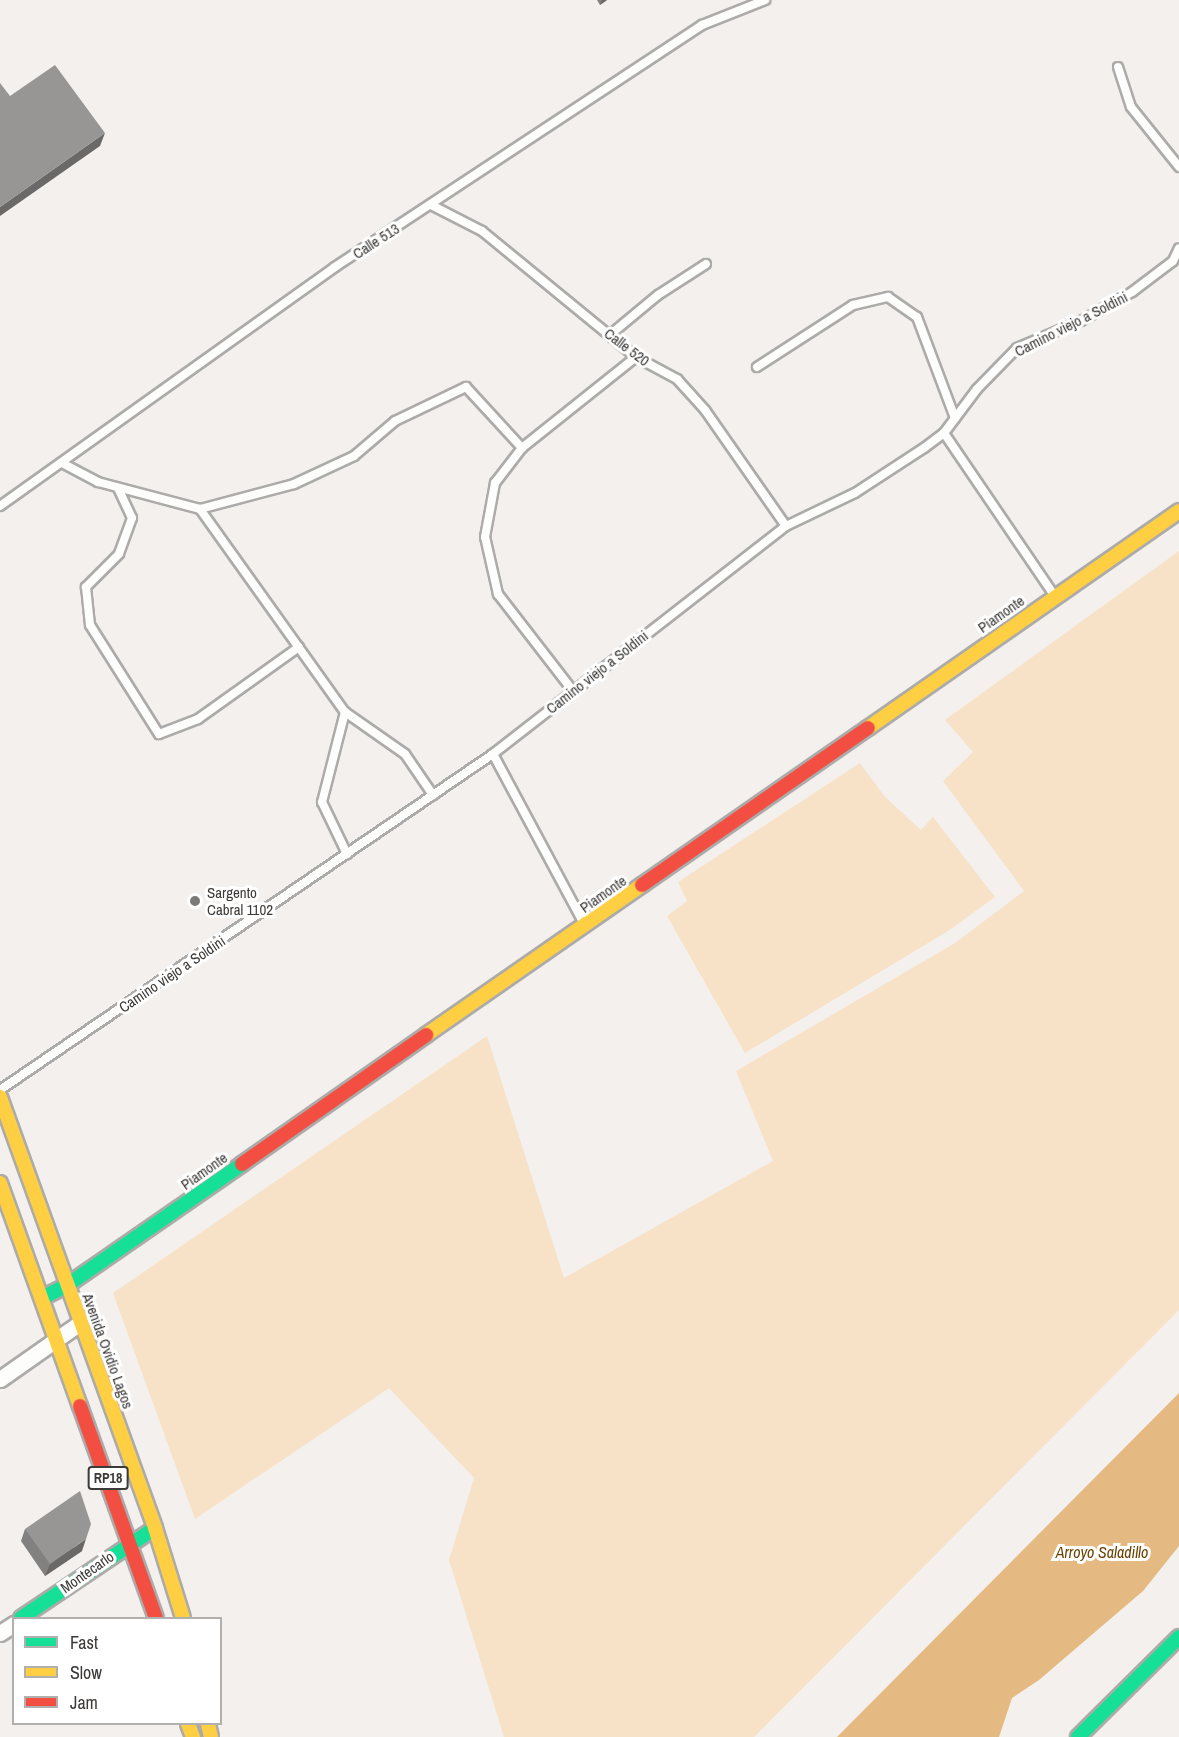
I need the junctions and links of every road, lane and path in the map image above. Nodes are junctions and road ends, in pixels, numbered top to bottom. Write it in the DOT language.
graph roads {
  1 [pos="765,0"];
  2 [pos="1118,67"];
  3 [pos="1179,167"];
  4 [pos="431,206"];
  5 [pos="1179,248"];
  6 [pos="706,264"];
  7 [pos="611,334"];
  8 [pos="636,357"];
  9 [pos="756,368"];
  10 [pos="955,418"];
  11 [pos="945,433"];
  12 [pos="522,448"];
  13 [pos="62,463"];
  14 [pos="118,488"];
  15 [pos="0,506"];
  16 [pos="200,509"];
  17 [pos="1179,510"];
  18 [pos="786,526"];
  19 [pos="1054,597"];
  20 [pos="299,647"];
  21 [pos="573,692"];
  22 [pos="345,712"];
  23 [pos="493,754"];
  24 [pos="433,795"];
  25 [pos="347,854"];
  26 [pos="585,926"];
  27 [pos="0,1090"];
  28 [pos="0,1096"];
  29 [pos="14,1137"];
  30 [pos="0,1144"];
  31 [pos="0,1183"];
  32 [pos="66,1286"];
  33 [pos="42,1298"];
  34 [pos="81,1322"];
  35 [pos="57,1339"];
  36 [pos="0,1379"];
  37 [pos="155,1528"];
  38 [pos="132,1541"];
  39 [pos="22,1617"];
  40 [pos="156,1617"];
  41 [pos="183,1617"];
  42 [pos="1179,1637"];
  43 [pos="1078,1737"];
  1 -- 4 [label="lane, Calle 513"];
  2 -- 3 [label="lane"];
  4 -- 7 [label="lane, Calle 520"];
  4 -- 13 [label="lane, Calle 513"];
  5 -- 10 [label="lane, Camino viejo a Soldini"];
  6 -- 7 [label="lane"];
  7 -- 8 [label="lane, Calle 520"];
  8 -- 12 [label="lane"];
  8 -- 18 [label="lane, Calle 520"];
  9 -- 10 [label="lane"];
  10 -- 11 [label="lane, Camino viejo a Soldini"];
  11 -- 18 [label="lane, Camino viejo a Soldini"];
  11 -- 19 [label="lane"];
  12 -- 16 [label="lane"];
  12 -- 21 [label="lane"];
  13 -- 14 [label="lane"];
  13 -- 15 [label="lane, Calle 513"];
  14 -- 16 [label="lane"];
  14 -- 20 [label="lane"];
  16 -- 20 [label="lane"];
  17 -- 19 [label="street, Piamonte"];
  18 -- 21 [label="lane, Camino viejo a Soldini"];
  19 -- 26 [label="street, Piamonte"];
  20 -- 22 [label="lane"];
  21 -- 23 [label="lane, Camino viejo a Soldini"];
  22 -- 24 [label="lane"];
  22 -- 25 [label="lane"];
  23 -- 24 [label="lane, Camino viejo a Soldini"];
  23 -- 26 [label="lane"];
  24 -- 25 [label="lane, Camino viejo a Soldini"];
  25 -- 27 [label="lane, Camino viejo a Soldini"];
  26 -- 32 [label="street, Piamonte"];
  28 -- 29 [label="street, Avenida Ovidio Lagos / RP18"];
  29 -- 30 [label="street"];
  29 -- 32 [label="street, Avenida Ovidio Lagos / RP18"];
  31 -- 33 [label="street, RP18"];
  32 -- 33 [label="street, Piamonte"];
  32 -- 34 [label="street, Avenida Ovidio Lagos / RP18"];
  33 -- 35 [label="street, RP18"];
  34 -- 35 [label="street"];
  34 -- 37 [label="street, Avenida Ovidio Lagos / RP18"];
  35 -- 36 [label="street"];
  35 -- 38 [label="street, RP18"];
  37 -- 38 [label="street, Montecarlo"];
  37 -- 41 [label="street, Avenida Ovidio Lagos / RP18"];
  38 -- 39 [label="street, Montecarlo"];
  38 -- 40 [label="street, RP18"];
  42 -- 43 [label="street"];
}
